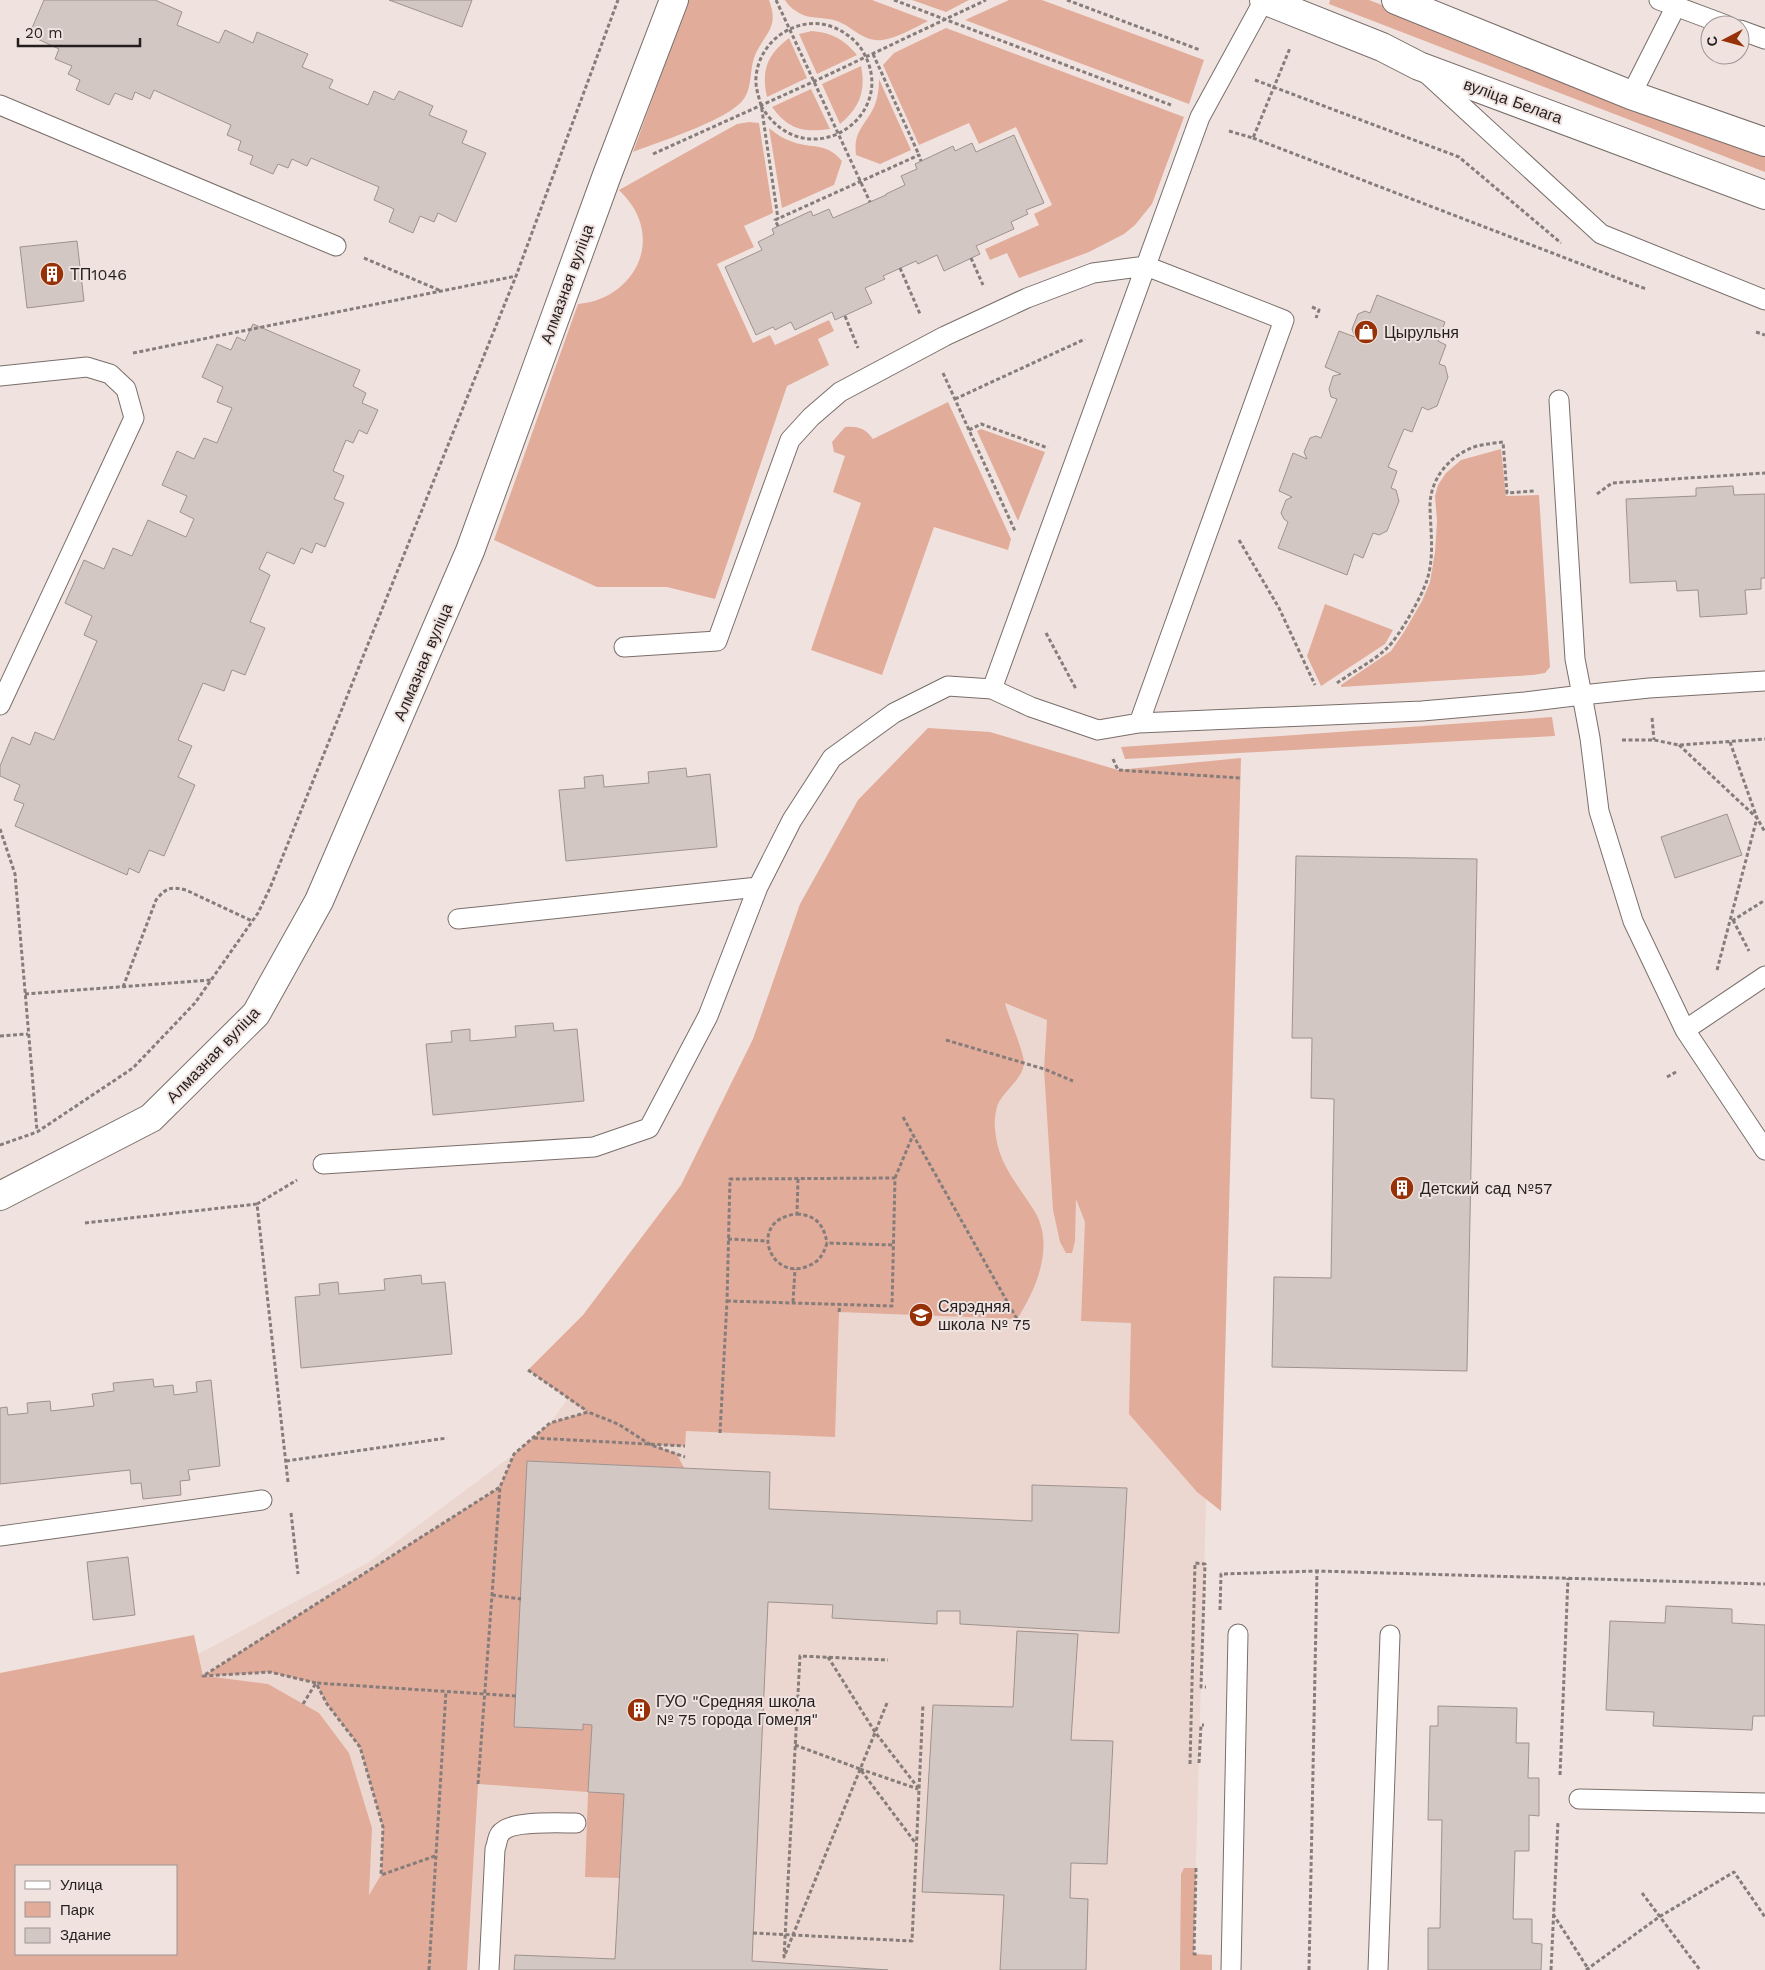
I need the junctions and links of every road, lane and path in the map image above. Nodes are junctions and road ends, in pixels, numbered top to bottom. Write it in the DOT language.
graph roads {
  1 [pos="618,0"];
  2 [pos="674,0"];
  3 [pos="776,0"];
  4 [pos="894,0"];
  5 [pos="986,0"];
  6 [pos="1068,0"];
  7 [pos="1264,0"];
  8 [pos="1396,0"];
  9 [pos="1659,0"];
  10 [pos="1676,6"];
  11 [pos="1700,15"];
  12 [pos="1303,16"];
  13 [pos="944,19"];
  14 [pos="790,29"];
  15 [pos="1750,34"];
  16 [pos="1765,40"];
  17 [pos="873,54"];
  18 [pos="866,56"];
  19 [pos="1418,66"];
  20 [pos="1226,70"];
  21 [pos="815,81"];
  22 [pos="1273,87"];
  23 [pos="1631,95"];
  24 [pos="0,105"];
  25 [pos="761,106"];
  26 [pos="1200,117"];
  27 [pos="839,134"];
  28 [pos="1253,138"];
  29 [pos="1765,142"];
  30 [pos="919,155"];
  31 [pos="921,161"];
  32 [pos="607,175"];
  33 [pos="860,182"];
  34 [pos="1765,195"];
  35 [pos="870,202"];
  36 [pos="778,219"];
  37 [pos="778,226"];
  38 [pos="336,246"];
  39 [pos="1567,248"];
  40 [pos="972,258"];
  41 [pos="1582,260"];
  42 [pos="1146,266"];
  43 [pos="1590,267"];
  44 [pos="900,268"];
  45 [pos="977,272"];
  46 [pos="516,276"];
  47 [pos="442,291"];
  48 [pos="1654,292"];
  49 [pos="1765,300"];
  50 [pos="1310,306"];
  51 [pos="845,316"];
  52 [pos="1315,319"];
  53 [pos="1756,332"];
  54 [pos="1765,335"];
  55 [pos="1088,338"];
  56 [pos="931,343"];
  57 [pos="859,350"];
  58 [pos="87,367"];
  59 [pos="0,376"];
  60 [pos="955,399"];
  61 [pos="1559,400"];
  62 [pos="969,430"];
  63 [pos="1055,450"];
  64 [pos="1765,473"];
  65 [pos="1542,490"];
  66 [pos="1594,497"];
  67 [pos="1016,534"];
  68 [pos="1236,537"];
  69 [pos="1026,596"];
  70 [pos="624,646"];
  71 [pos="1765,681"];
  72 [pos="1334,684"];
  73 [pos="1315,686"];
  74 [pos="992,689"];
  75 [pos="1582,695"];
  76 [pos="0,705"];
  77 [pos="1139,724"];
  78 [pos="1098,730"];
  79 [pos="1765,739"];
  80 [pos="1619,740"];
  81 [pos="1730,742"];
  82 [pos="1679,745"];
  83 [pos="1240,778"];
  84 [pos="1757,818"];
  85 [pos="0,829"];
  86 [pos="1765,832"];
  87 [pos="758,887"];
  88 [pos="1765,900"];
  89 [pos="458,919"];
  90 [pos="1733,920"];
  91 [pos="252,921"];
  92 [pos="1729,923"];
  93 [pos="1751,956"];
  94 [pos="1716,974"];
  95 [pos="1765,976"];
  96 [pos="211,980"];
  97 [pos="122,987"];
  98 [pos="25,994"];
  99 [pos="1685,1030"];
  100 [pos="28,1034"];
  101 [pos="0,1036"];
  102 [pos="946,1040"];
  103 [pos="1073,1081"];
  104 [pos="903,1117"];
  105 [pos="37,1132"];
  106 [pos="913,1135"];
  107 [pos="0,1145"];
  108 [pos="1765,1150"];
  109 [pos="323,1164"];
  110 [pos="896,1178"];
  111 [pos="798,1179"];
  112 [pos="0,1196"];
  113 [pos="258,1204"];
  114 [pos="797,1214"];
  115 [pos="85,1223"];
  116 [pos="728,1239"];
  117 [pos="767,1241"];
  118 [pos="827,1243"];
  119 [pos="894,1245"];
  120 [pos="795,1268"];
  121 [pos="727,1300"];
  122 [pos="793,1302"];
  123 [pos="840,1304"];
  124 [pos="839,1312"];
  125 [pos="1017,1319"];
  126 [pos="528,1370"];
  127 [pos="588,1412"];
  128 [pos="720,1433"];
  129 [pos="447,1438"];
  130 [pos="533,1438"];
  131 [pos="651,1445"];
  132 [pos="686,1446"];
  133 [pos="685,1458"];
  134 [pos="286,1461"];
  135 [pos="500,1487"];
  136 [pos="289,1488"];
  137 [pos="262,1500"];
  138 [pos="291,1507"];
  139 [pos="0,1536"];
  140 [pos="298,1574"];
  141 [pos="1765,1584"];
  142 [pos="492,1595"];
  143 [pos="520,1599"];
  144 [pos="1238,1634"];
  145 [pos="1390,1635"];
  146 [pos="827,1657"];
  147 [pos="888,1660"];
  148 [pos="316,1683"];
  149 [pos="1201,1687"];
  150 [pos="446,1692"];
  151 [pos="485,1694"];
  152 [pos="516,1696"];
  153 [pos="887,1703"];
  154 [pos="303,1704"];
  155 [pos="923,1704"];
  156 [pos="874,1732"];
  157 [pos="795,1746"];
  158 [pos="1190,1764"];
  159 [pos="860,1769"];
  160 [pos="478,1784"];
  161 [pos="919,1789"];
  162 [pos="1579,1799"];
  163 [pos="1765,1803"];
  164 [pos="576,1823"];
  165 [pos="917,1846"];
  166 [pos="435,1856"];
  167 [pos="1196,1868"];
  168 [pos="1642,1893"];
  169 [pos="1553,1914"];
  170 [pos="1659,1917"];
  171 [pos="1765,1917"];
  172 [pos="753,1933"];
  173 [pos="785,1935"];
  174 [pos="793,1935"];
  175 [pos="1203,1954"];
  176 [pos="429,1970"];
  177 [pos="489,1970"];
  178 [pos="1231,1970"];
  179 [pos="1309,1970"];
  180 [pos="1378,1970"];
  181 [pos="1588,1970"];
  182 [pos="1700,1970"];
  1 -- 46 [label="path"];
  2 -- 32 [label="street, Алмазная вуліца"];
  3 -- 14 [label="path"];
  4 -- 13 [label="path"];
  5 -- 13 [label="path"];
  6 -- 20 [label="path"];
  7 -- 12 [label="street, вуліца Белага"];
  7 -- 20 [label="lane"];
  8 -- 23 [label="street"];
  9 -- 10 [label="lane"];
  10 -- 11 [label="lane"];
  10 -- 23 [label="lane"];
  12 -- 19 [label="street, вуліца Белага"];
  12 -- 22 [label="path"];
  13 -- 17 [label="path"];
  13 -- 26 [label="path"];
  14 -- 18 [label="path"];
  14 -- 21 [label="path"];
  14 -- 25 [label="path"];
  15 -- 16 [label="lane"];
  17 -- 18 [label="path"];
  17 -- 30 [label="path"];
  18 -- 21 [label="path"];
  18 -- 27 [label="path"];
  19 -- 34 [label="street, вуліца Белага"];
  19 -- 49 [label="lane"];
  20 -- 22 [label="path"];
  20 -- 26 [label="lane"];
  21 -- 25 [label="path"];
  21 -- 27 [label="path"];
  22 -- 28 [label="path"];
  22 -- 39 [label="path"];
  23 -- 29 [label="street"];
  24 -- 38 [label="lane"];
  25 -- 27 [label="path"];
  25 -- 32 [label="path"];
  25 -- 36 [label="path"];
  26 -- 28 [label="path"];
  26 -- 42 [label="lane"];
  27 -- 33 [label="path"];
  28 -- 43 [label="path"];
  30 -- 31 [label="path"];
  30 -- 33 [label="path"];
  32 -- 112 [label="street, Алмазная вуліца"];
  33 -- 35 [label="path"];
  33 -- 36 [label="path"];
  36 -- 37 [label="path"];
  38 -- 47 [label="path"];
  40 -- 45 [label="path"];
  41 -- 43 [label="path"];
  42 -- 56 [label="lane"];
  42 -- 69 [label="lane"];
  42 -- 77 [label="lane"];
  43 -- 48 [label="path"];
  44 -- 56 [label="path"];
  46 -- 47 [label="path"];
  46 -- 91 [label="path"];
  47 -- 58 [label="path"];
  50 -- 52 [label="path"];
  51 -- 57 [label="path"];
  53 -- 54 [label="path"];
  55 -- 60 [label="path"];
  56 -- 60 [label="path"];
  56 -- 70 [label="lane"];
  58 -- 59 [label="lane"];
  58 -- 76 [label="lane"];
  60 -- 62 [label="path"];
  61 -- 75 [label="lane"];
  62 -- 63 [label="path"];
  62 -- 67 [label="path"];
  64 -- 66 [label="path"];
  65 -- 72 [label="path"];
  68 -- 73 [label="path"];
  69 -- 74 [label="lane"];
  69 -- 78 [label="path"];
  71 -- 75 [label="lane"];
  74 -- 78 [label="lane"];
  74 -- 87 [label="lane"];
  75 -- 77 [label="lane"];
  75 -- 99 [label="lane"];
  77 -- 78 [label="lane"];
  78 -- 83 [label="path"];
  79 -- 81 [label="path"];
  80 -- 82 [label="path"];
  81 -- 82 [label="path"];
  81 -- 84 [label="path"];
  82 -- 84 [label="path"];
  84 -- 86 [label="path"];
  84 -- 92 [label="path"];
  85 -- 98 [label="path"];
  87 -- 89 [label="lane"];
  87 -- 109 [label="lane"];
  88 -- 90 [label="path"];
  90 -- 92 [label="path"];
  90 -- 93 [label="path"];
  91 -- 96 [label="path"];
  91 -- 97 [label="path"];
  92 -- 94 [label="path"];
  95 -- 99 [label="lane"];
  96 -- 97 [label="path"];
  96 -- 105 [label="path"];
  97 -- 98 [label="path"];
  98 -- 100 [label="path"];
  99 -- 108 [label="lane"];
  100 -- 101 [label="path"];
  100 -- 105 [label="path"];
  102 -- 103 [label="path"];
  104 -- 106 [label="path"];
  105 -- 107 [label="path"];
  106 -- 110 [label="path"];
  106 -- 125 [label="path"];
  109 -- 113 [label="path"];
  110 -- 111 [label="path"];
  110 -- 119 [label="path"];
  111 -- 114 [label="path"];
  111 -- 116 [label="path"];
  113 -- 115 [label="path"];
  113 -- 134 [label="path"];
  114 -- 117 [label="path"];
  114 -- 118 [label="path"];
  116 -- 117 [label="path"];
  116 -- 121 [label="path"];
  117 -- 120 [label="path"];
  118 -- 119 [label="path"];
  118 -- 120 [label="path"];
  119 -- 123 [label="path"];
  120 -- 122 [label="path"];
  121 -- 122 [label="path"];
  121 -- 128 [label="path"];
  122 -- 123 [label="path"];
  123 -- 124 [label="path"];
  126 -- 127 [label="path"];
  127 -- 130 [label="path"];
  127 -- 131 [label="path"];
  129 -- 134 [label="path"];
  130 -- 131 [label="path"];
  130 -- 135 [label="path"];
  131 -- 132 [label="path"];
  131 -- 133 [label="path"];
  134 -- 136 [label="path"];
  135 -- 142 [label="path"];
  135 -- 148 [label="path"];
  137 -- 139 [label="lane"];
  138 -- 140 [label="path"];
  141 -- 179 [label="path"];
  142 -- 143 [label="path"];
  142 -- 151 [label="path"];
  144 -- 178 [label="lane"];
  145 -- 180 [label="lane"];
  146 -- 147 [label="path"];
  146 -- 156 [label="path"];
  146 -- 157 [label="path"];
  148 -- 150 [label="path"];
  148 -- 154 [label="path"];
  148 -- 166 [label="path"];
  149 -- 158 [label="path"];
  150 -- 151 [label="path"];
  150 -- 166 [label="path"];
  151 -- 152 [label="path"];
  151 -- 160 [label="path"];
  153 -- 156 [label="path"];
  155 -- 161 [label="path"];
  156 -- 159 [label="path"];
  156 -- 161 [label="path"];
  157 -- 159 [label="path"];
  157 -- 173 [label="path"];
  159 -- 161 [label="path"];
  159 -- 165 [label="path"];
  159 -- 174 [label="path"];
  161 -- 165 [label="path"];
  162 -- 163 [label="lane"];
  164 -- 177 [label="lane"];
  165 -- 174 [label="path"];
  166 -- 176 [label="path"];
  167 -- 175 [label="path"];
  168 -- 170 [label="path"];
  169 -- 181 [label="path"];
  170 -- 171 [label="path"];
  170 -- 181 [label="path"];
  170 -- 182 [label="path"];
  172 -- 173 [label="path"];
  173 -- 174 [label="path"];
  173 -- 174 [label="path"];
}
